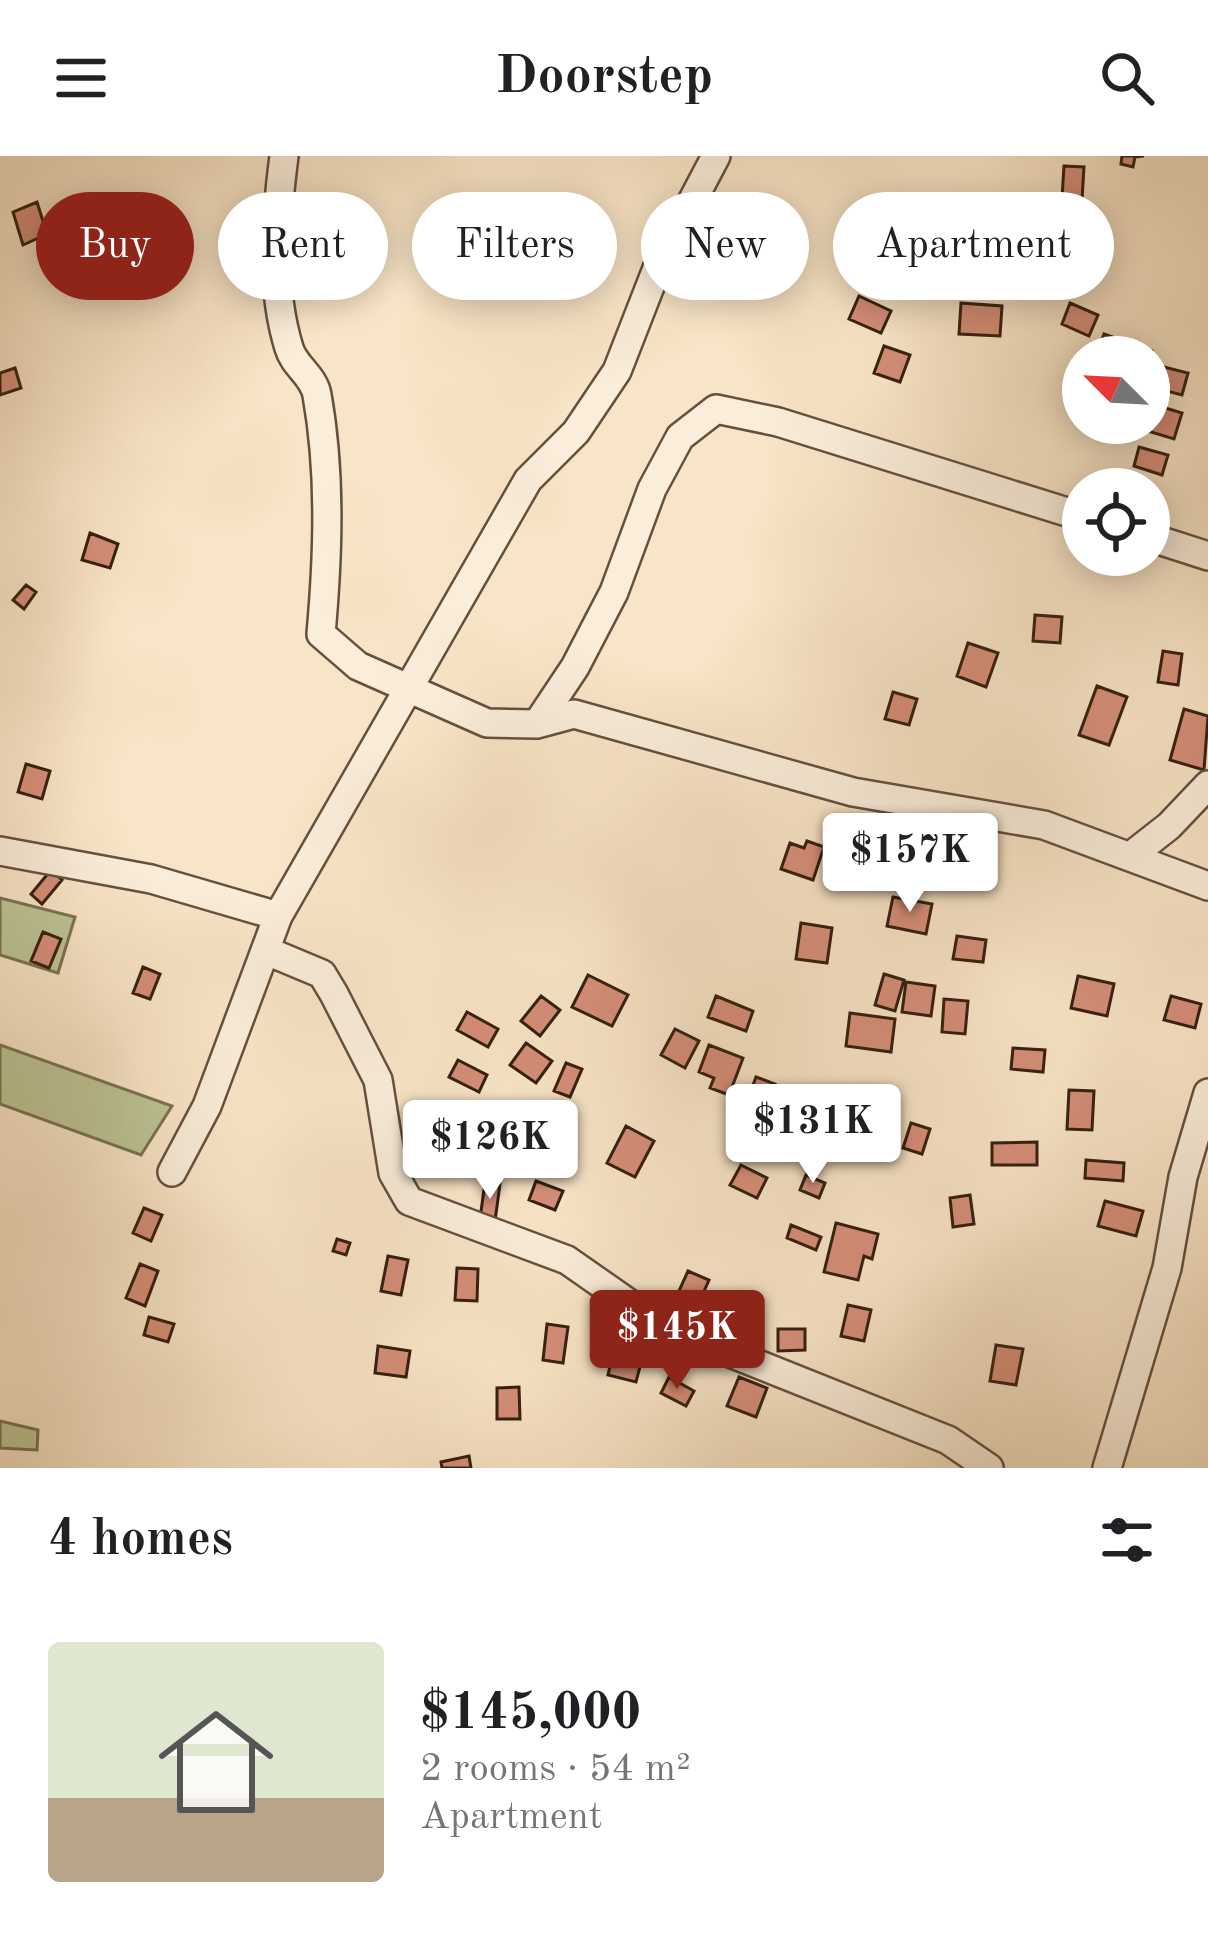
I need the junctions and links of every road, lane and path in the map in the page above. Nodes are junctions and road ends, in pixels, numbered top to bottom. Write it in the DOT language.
graph roads {
  1 [pos="284,156"];
  2 [pos="716,156"];
  3 [pos="1062,510"];
  4 [pos="1170,544"];
  5 [pos="1208,556"];
  6 [pos="410,686"];
  7 [pos="537,724"];
  8 [pos="1208,785"];
  9 [pos="0,851"];
  10 [pos="1132,855"];
  11 [pos="1208,886"];
  12 [pos="278,916"];
  13 [pos="267,951"];
  14 [pos="1208,1093"];
  15 [pos="172,1172"];
  16 [pos="989,1468"];
  17 [pos="1107,1468"];
  1 -- 6 [label="street"];
  2 -- 6 [label="street"];
  3 -- 7 [label="street"];
  4 -- 5 [label="street"];
  6 -- 7 [label="street"];
  6 -- 12 [label="street"];
  7 -- 10 [label="street"];
  8 -- 10 [label="street"];
  9 -- 12 [label="street"];
  10 -- 11 [label="street"];
  12 -- 13 [label="street"];
  13 -- 15 [label="street"];
  13 -- 16 [label="street"];
  14 -- 17 [label="street"];
}
